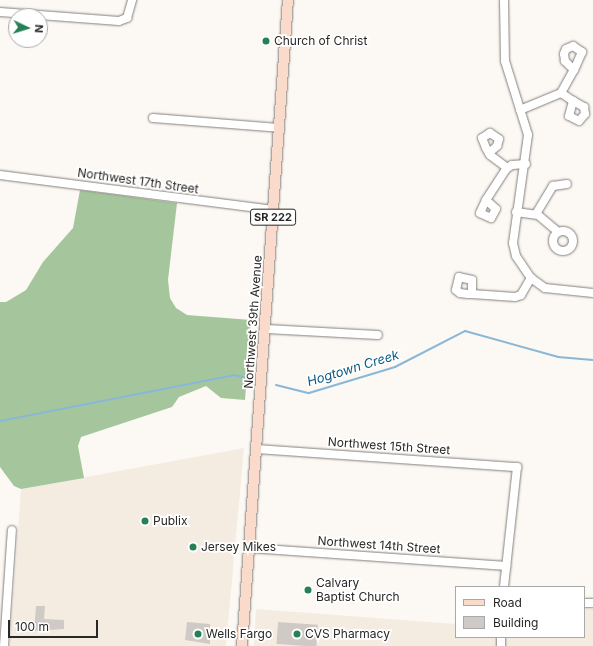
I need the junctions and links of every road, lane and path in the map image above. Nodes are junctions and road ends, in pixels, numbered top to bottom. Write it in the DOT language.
graph roads {
  1 [pos="132,0"];
  2 [pos="288,0"];
  3 [pos="504,0"];
  4 [pos="0,12"];
  5 [pos="574,70"];
  6 [pos="562,93"];
  7 [pos="573,101"];
  8 [pos="520,110"];
  9 [pos="153,118"];
  10 [pos="279,128"];
  11 [pos="489,153"];
  12 [pos="526,164"];
  13 [pos="507,168"];
  14 [pos="0,174"];
  15 [pos="566,184"];
  16 [pos="486,200"];
  17 [pos="274,210"];
  18 [pos="516,212"];
  19 [pos="536,214"];
  20 [pos="558,232"];
  21 [pos="531,278"];
  22 [pos="593,293"];
  23 [pos="472,294"];
  24 [pos="266,329"];
  25 [pos="378,335"];
  26 [pos="257,449"];
  27 [pos="12,530"];
  28 [pos="250,548"];
  29 [pos="506,566"];
  30 [pos="504,586"];
  31 [pos="4,646"];
  32 [pos="242,646"];
  1 -- 4 [label="street"];
  2 -- 10 [label="main road, Northwest 39th Avenue / SR 222"];
  3 -- 8 [label="street"];
  5 -- 6 [label="street"];
  6 -- 7 [label="street"];
  6 -- 8 [label="street"];
  8 -- 12 [label="street"];
  9 -- 10 [label="street"];
  10 -- 17 [label="main road, Northwest 39th Avenue / SR 222"];
  11 -- 13 [label="street"];
  12 -- 13 [label="street"];
  12 -- 18 [label="street"];
  13 -- 16 [label="street"];
  14 -- 17 [label="street, Northwest 17th Street"];
  15 -- 19 [label="street"];
  17 -- 24 [label="main road, Northwest 39th Avenue / SR 222"];
  18 -- 19 [label="street"];
  18 -- 21 [label="street"];
  19 -- 20 [label="street"];
  21 -- 22 [label="street"];
  21 -- 23 [label="street"];
  24 -- 25 [label="street"];
  24 -- 26 [label="main road, Northwest 39th Avenue / SR 222"];
  26 -- 28 [label="main road, Northwest 39th Avenue / SR 222"];
  26 -- 29 [label="street, Northwest 15th Street"];
  27 -- 31 [label="street"];
  28 -- 29 [label="street, Northwest 14th Street"];
  28 -- 32 [label="main road, Northwest 39th Avenue / SR 222"];
  29 -- 30 [label="street"];
}
